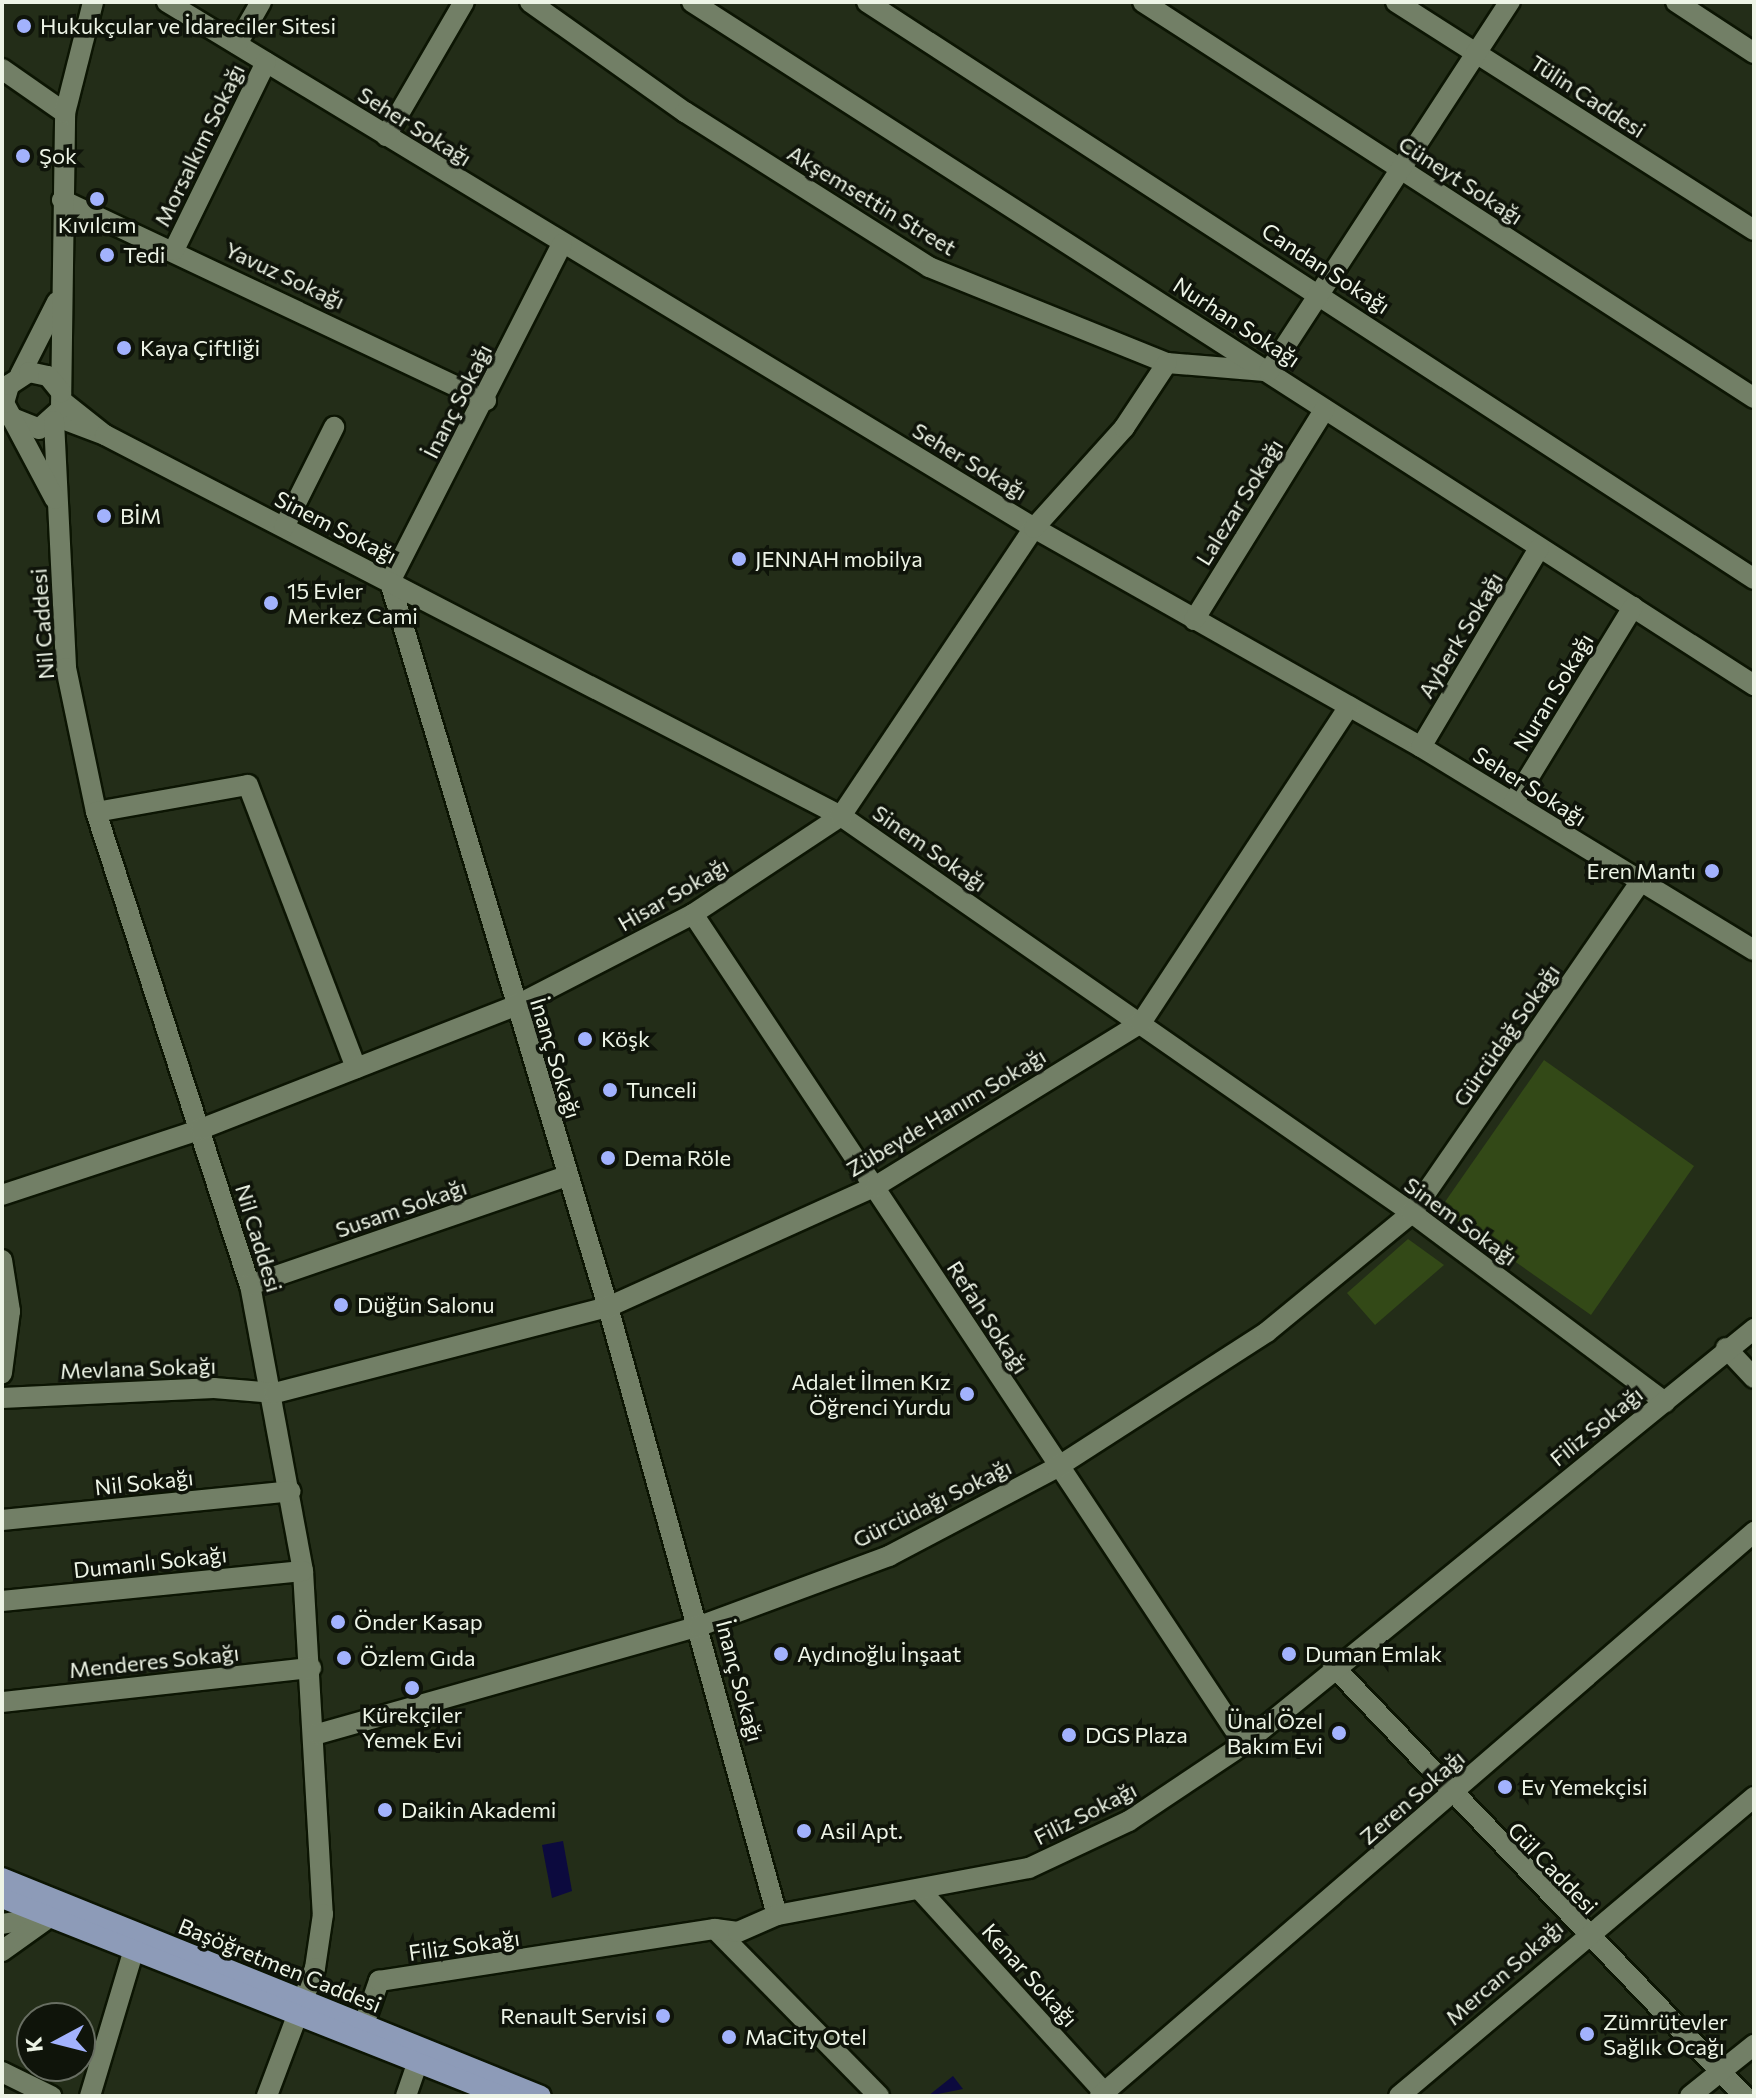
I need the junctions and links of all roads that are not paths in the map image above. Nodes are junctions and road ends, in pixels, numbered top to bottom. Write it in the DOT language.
graph roads {
  1 [pos="93,2"];
  2 [pos="167,2"];
  3 [pos="261,2"];
  4 [pos="464,2"];
  5 [pos="530,2"];
  6 [pos="692,2"];
  7 [pos="867,2"];
  8 [pos="1143,2"];
  9 [pos="1396,2"];
  10 [pos="1510,2"];
  11 [pos="1676,2"];
  12 [pos="724,10"];
  13 [pos="237,44"];
  14 [pos="1476,53"];
  15 [pos="1754,53"];
  16 [pos="266,62"];
  17 [pos="2,69"];
  18 [pos="65,113"];
  19 [pos="386,136"];
  20 [pos="1399,169"];
  21 [pos="62,200"];
  22 [pos="1754,230"];
  23 [pos="562,244"];
  24 [pos="174,250"];
  25 [pos="1320,293"];
  26 [pos="59,298"];
  27 [pos="1167,363"];
  28 [pos="1269,371"];
  29 [pos="12,377"];
  30 [pos="1754,398"];
  31 [pos="486,400"];
  32 [pos="58,408"];
  33 [pos="1325,409"];
  34 [pos="6,413"];
  35 [pos="334,427"];
  36 [pos="58,506"];
  37 [pos="284,527"];
  38 [pos="1034,528"];
  39 [pos="1539,548"];
  40 [pos="1754,579"];
  41 [pos="390,582"];
  42 [pos="1633,607"];
  43 [pos="1194,620"];
  44 [pos="1754,685"];
  45 [pos="1349,706"];
  46 [pos="1421,747"];
  47 [pos="1513,803"];
  48 [pos="96,812"];
  49 [pos="841,816"];
  50 [pos="1640,883"];
  51 [pos="693,914"];
  52 [pos="1754,950"];
  53 [pos="515,1006"];
  54 [pos="1141,1023"];
  55 [pos="356,1068"];
  56 [pos="201,1129"];
  57 [pos="567,1176"];
  58 [pos="876,1186"];
  59 [pos="2,1195"];
  60 [pos="1412,1213"];
  61 [pos="2,1260"];
  62 [pos="250,1285"];
  63 [pos="608,1307"];
  64 [pos="1754,1329"];
  65 [pos="1726,1348"];
  66 [pos="2,1373"];
  67 [pos="1754,1378"];
  68 [pos="275,1393"];
  69 [pos="2,1398"];
  70 [pos="1665,1402"];
  71 [pos="1056,1468"];
  72 [pos="291,1491"];
  73 [pos="2,1520"];
  74 [pos="1754,1532"];
  75 [pos="303,1571"];
  76 [pos="2,1601"];
  77 [pos="700,1626"];
  78 [pos="1333,1666"];
  79 [pos="311,1668"];
  80 [pos="2,1702"];
  81 [pos="318,1734"];
  82 [pos="1244,1744"];
  83 [pos="1450,1795"];
  84 [pos="1754,1797"];
  85 [pos="2,1878"];
  86 [pos="920,1890"];
  87 [pos="2,1898"];
  88 [pos="74,1908"];
  89 [pos="777,1915"];
  90 [pos="49,1918"];
  91 [pos="2,1924"];
  92 [pos="715,1929"];
  93 [pos="1584,1935"];
  94 [pos="134,1949"];
  95 [pos="2,1951"];
  96 [pos="301,2006"];
  97 [pos="364,2024"];
  98 [pos="1754,2045"];
  99 [pos="418,2062"];
  100 [pos="1720,2071"];
  101 [pos="2,2072"];
  102 [pos="1102,2094"];
  103 [pos="51,2096"];
  104 [pos="90,2096"];
  105 [pos="267,2096"];
  106 [pos="406,2096"];
  107 [pos="502,2096"];
  108 [pos="541,2096"];
  109 [pos="879,2096"];
  110 [pos="1399,2096"];
  111 [pos="1690,2096"];
  112 [pos="1744,2096"];
  1 -- 18 [label="street"];
  2 -- 13 [label="street, Seher Sokağı"];
  3 -- 13 [label="street"];
  4 -- 19 [label="street"];
  5 -- 27 [label="street, Akşemsettin Street"];
  6 -- 12 [label="street, Nurhan Sokağı"];
  7 -- 25 [label="street, Candan Sokağı"];
  8 -- 20 [label="street, Cüneyt Sokağı"];
  9 -- 14 [label="street, Tülin Caddesi"];
  10 -- 14 [label="street"];
  11 -- 15 [label="street"];
  12 -- 28 [label="street, Nurhan Sokağı"];
  13 -- 16 [label="street, Seher Sokağı"];
  14 -- 20 [label="street"];
  14 -- 22 [label="street, Tülin Caddesi"];
  16 -- 19 [label="street, Seher Sokağı"];
  16 -- 24 [label="street, Morsalkım Sokağı"];
  17 -- 18 [label="street"];
  18 -- 21 [label="street"];
  19 -- 23 [label="street, Seher Sokağı"];
  20 -- 25 [label="street"];
  20 -- 30 [label="street, Cüneyt Sokağı"];
  21 -- 24 [label="street, Yavuz Sokağı"];
  21 -- 26 [label="street"];
  23 -- 31 [label="street, İnanç Sokağı"];
  23 -- 38 [label="street, Seher Sokağı"];
  24 -- 31 [label="street, Yavuz Sokağı"];
  25 -- 28 [label="street"];
  25 -- 40 [label="street, Candan Sokağı"];
  26 -- 29 [label="street"];
  26 -- 32 [label="street, Nil Caddesi"];
  27 -- 28 [label="street, Akşemsettin Street"];
  27 -- 38 [label="street, Hisar Sokağı"];
  28 -- 33 [label="street, Nurhan Sokağı"];
  29 -- 32 [label="street"];
  29 -- 34 [label="street"];
  31 -- 41 [label="street, İnanç Sokağı"];
  32 -- 34 [label="street"];
  32 -- 36 [label="street, Nil Caddesi"];
  32 -- 37 [label="street, Sinem Sokağı"];
  33 -- 39 [label="street, Nurhan Sokağı"];
  33 -- 43 [label="street, Lalezar Sokağı"];
  34 -- 36 [label="street, Nil Caddesi"];
  35 -- 37 [label="street"];
  36 -- 48 [label="street, Nil Caddesi"];
  37 -- 41 [label="street, Sinem Sokağı"];
  38 -- 43 [label="street, Seher Sokağı"];
  38 -- 49 [label="street, Hisar Sokağı"];
  39 -- 42 [label="street, Nurhan Sokağı"];
  39 -- 46 [label="street, Ayberk Sokağı"];
  41 -- 49 [label="street, Sinem Sokağı"];
  41 -- 53 [label="street, İnanç Sokağı"];
  42 -- 44 [label="street, Nurhan Sokağı"];
  42 -- 47 [label="street, Nuran Sokağı"];
  43 -- 45 [label="street, Seher Sokağı"];
  45 -- 46 [label="street, Seher Sokağı"];
  45 -- 54 [label="street, Zübeyde Hanım Sokağı"];
  46 -- 47 [label="street, Seher Sokağı"];
  47 -- 50 [label="street, Seher Sokağı"];
  48 -- 55 [label="street"];
  48 -- 56 [label="street, Nil Caddesi"];
  49 -- 51 [label="street, Hisar Sokağı"];
  49 -- 54 [label="street, Sinem Sokağı"];
  50 -- 52 [label="street, Seher Sokağı"];
  50 -- 60 [label="street, Gürcüdağ Sokağı"];
  51 -- 53 [label="street, Hisar Sokağı"];
  51 -- 58 [label="street, Refah Sokağı"];
  53 -- 55 [label="street, Hisar Sokağı"];
  53 -- 57 [label="street, İnanç Sokağı"];
  54 -- 58 [label="street, Zübeyde Hanım Sokağı"];
  54 -- 60 [label="street, Sinem Sokağı"];
  55 -- 56 [label="street, Hisar Sokağı"];
  56 -- 59 [label="street, Hisar Sokağı"];
  56 -- 62 [label="street, Nil Caddesi"];
  57 -- 62 [label="street, Susam Sokağı"];
  57 -- 63 [label="street, İnanç Sokağı"];
  58 -- 63 [label="street, Zübeyde Hanım Sokağı"];
  58 -- 71 [label="street, Refah Sokağı"];
  60 -- 70 [label="street, Sinem Sokağı"];
  60 -- 71 [label="street, Gürcüdağı Sokağı"];
  61 -- 66 [label="street"];
  62 -- 68 [label="street, Nil Caddesi"];
  63 -- 68 [label="street, Zübeyde Hanım Sokağı"];
  63 -- 77 [label="street, İnanç Sokağı"];
  64 -- 65 [label="street, Filiz Sokağı"];
  65 -- 67 [label="street"];
  65 -- 70 [label="street, Filiz Sokağı"];
  68 -- 69 [label="street, Mevlana Sokağı"];
  68 -- 72 [label="street, Nil Caddesi"];
  70 -- 78 [label="street, Filiz Sokağı"];
  71 -- 77 [label="street, Gürcüdağı Sokağı"];
  71 -- 82 [label="street, Refah Sokağı"];
  72 -- 73 [label="street, Nil Sokağı"];
  72 -- 75 [label="street, Nil Caddesi"];
  74 -- 83 [label="street, Zeren Sokağı"];
  75 -- 76 [label="street, Dumanlı Sokağı"];
  75 -- 79 [label="street, Nil Caddesi"];
  77 -- 81 [label="street, Gürcüdağı Sokağı"];
  77 -- 89 [label="street, İnanç Sokağı"];
  78 -- 82 [label="street, Filiz Sokağı"];
  78 -- 83 [label="street, Gül Caddesi"];
  79 -- 80 [label="street, Menderes Sokağı"];
  79 -- 81 [label="street, Nil Caddesi"];
  81 -- 96 [label="street, Nil Caddesi"];
  82 -- 86 [label="street, Filiz Sokağı"];
  83 -- 93 [label="street, Gül Caddesi"];
  83 -- 102 [label="street, Zeren Sokağı"];
  84 -- 93 [label="street, Mercan Sokağı"];
  85 -- 88 [label="main road, Başöğretmen Caddesi"];
  86 -- 89 [label="street, Filiz Sokağı"];
  86 -- 102 [label="street, Kenar Sokağı"];
  87 -- 90 [label="main road, Başöğretmen Caddesi"];
  88 -- 90 [label="street"];
  88 -- 96 [label="main road, Başöğretmen Caddesi"];
  89 -- 92 [label="street, Filiz Sokağı"];
  90 -- 91 [label="street"];
  90 -- 94 [label="main road, Başöğretmen Caddesi"];
  90 -- 95 [label="street"];
  92 -- 97 [label="street, Filiz Sokağı"];
  92 -- 109 [label="street"];
  93 -- 100 [label="street, Gül Caddesi"];
  93 -- 110 [label="street, Mercan Sokağı"];
  94 -- 96 [label="main road, Başöğretmen Caddesi"];
  94 -- 104 [label="street"];
  96 -- 97 [label="main road, Başöğretmen Caddesi"];
  96 -- 99 [label="main road, Başöğretmen Caddesi"];
  96 -- 105 [label="street, Nil Caddesi"];
  97 -- 108 [label="main road, Başöğretmen Caddesi"];
  98 -- 100 [label="street"];
  99 -- 106 [label="street"];
  99 -- 107 [label="main road, Başöğretmen Caddesi"];
  100 -- 111 [label="street"];
  100 -- 112 [label="street, Gül Caddesi"];
  101 -- 103 [label="street"];
}
